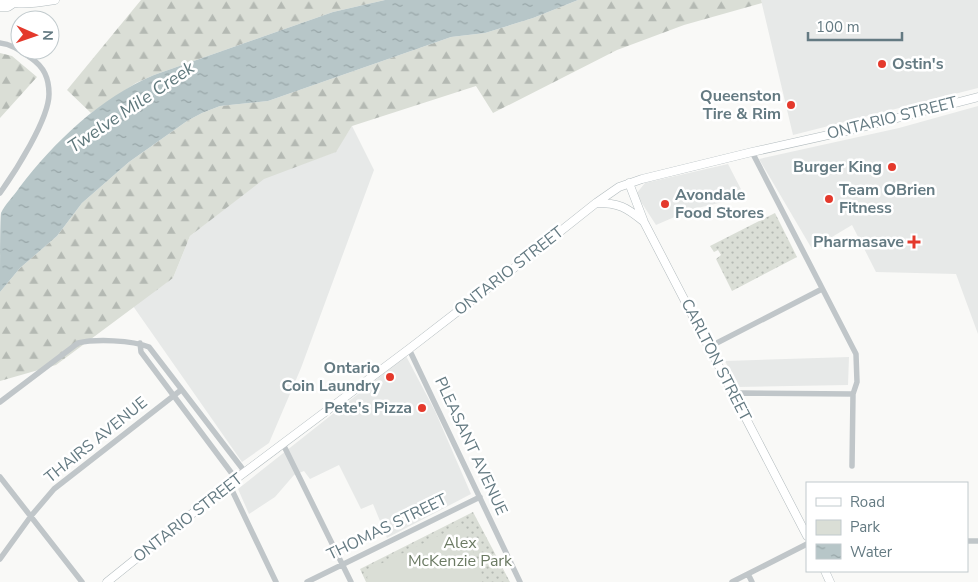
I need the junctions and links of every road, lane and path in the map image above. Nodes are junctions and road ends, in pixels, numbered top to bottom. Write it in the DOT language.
graph roads {
  1 [pos="0,0"];
  2 [pos="55,0"];
  3 [pos="14,4"];
  4 [pos="0,7"];
  5 [pos="0,44"];
  6 [pos="978,96"];
  7 [pos="752,152"];
  8 [pos="630,183"];
  9 [pos="0,193"];
  10 [pos="596,203"];
  11 [pos="644,222"];
  12 [pos="822,289"];
  13 [pos="140,343"];
  14 [pos="709,347"];
  15 [pos="409,349"];
  16 [pos="181,390"];
  17 [pos="853,394"];
  18 [pos="174,396"];
  19 [pos="734,396"];
  20 [pos="0,402"];
  21 [pos="284,444"];
  22 [pos="852,466"];
  23 [pos="245,472"];
  24 [pos="0,476"];
  25 [pos="236,479"];
  26 [pos="229,484"];
  27 [pos="480,497"];
  28 [pos="31,516"];
  29 [pos="806,534"];
  30 [pos="806,545"];
  31 [pos="0,559"];
  32 [pos="342,564"];
  33 [pos="748,574"];
  34 [pos="82,582"];
  35 [pos="107,582"];
  36 [pos="276,582"];
  37 [pos="307,582"];
  38 [pos="351,582"];
  39 [pos="520,582"];
  40 [pos="732,582"];
  41 [pos="752,582"];
  1 -- 3 [label="main road"];
  2 -- 3 [label="main road"];
  3 -- 4 [label="main road"];
  5 -- 9 [label="street"];
  6 -- 7 [label="main road, ONTARIO STREET"];
  7 -- 8 [label="main road, ONTARIO STREET"];
  7 -- 12 [label="street"];
  8 -- 10 [label="main road, ONTARIO STREET"];
  8 -- 11 [label="main road, CARLTON STREET"];
  10 -- 11 [label="main road"];
  10 -- 15 [label="main road, ONTARIO STREET"];
  11 -- 14 [label="main road, CARLTON STREET"];
  12 -- 14 [label="street"];
  12 -- 17 [label="street"];
  13 -- 16 [label="street"];
  13 -- 18 [label="street"];
  13 -- 20 [label="street"];
  14 -- 19 [label="main road, CARLTON STREET"];
  15 -- 21 [label="main road, ONTARIO STREET"];
  15 -- 27 [label="street, PLEASANT AVENUE"];
  16 -- 18 [label="street, THAIRS AVENUE"];
  16 -- 23 [label="street"];
  17 -- 19 [label="street"];
  17 -- 22 [label="street"];
  18 -- 25 [label="street"];
  18 -- 28 [label="street, THAIRS AVENUE"];
  19 -- 29 [label="main road, CARLTON STREET"];
  21 -- 23 [label="main road, ONTARIO STREET"];
  21 -- 32 [label="street"];
  23 -- 25 [label="main road, ONTARIO STREET"];
  24 -- 28 [label="street"];
  25 -- 26 [label="main road, ONTARIO STREET"];
  26 -- 35 [label="main road, ONTARIO STREET"];
  26 -- 36 [label="street"];
  27 -- 32 [label="street, THOMAS STREET"];
  27 -- 39 [label="street, PLEASANT AVENUE"];
  28 -- 31 [label="street, THAIRS AVENUE"];
  28 -- 34 [label="street"];
  30 -- 33 [label="street"];
  32 -- 37 [label="street, THOMAS STREET"];
  32 -- 38 [label="street"];
  33 -- 40 [label="street"];
  33 -- 41 [label="street"];
}
